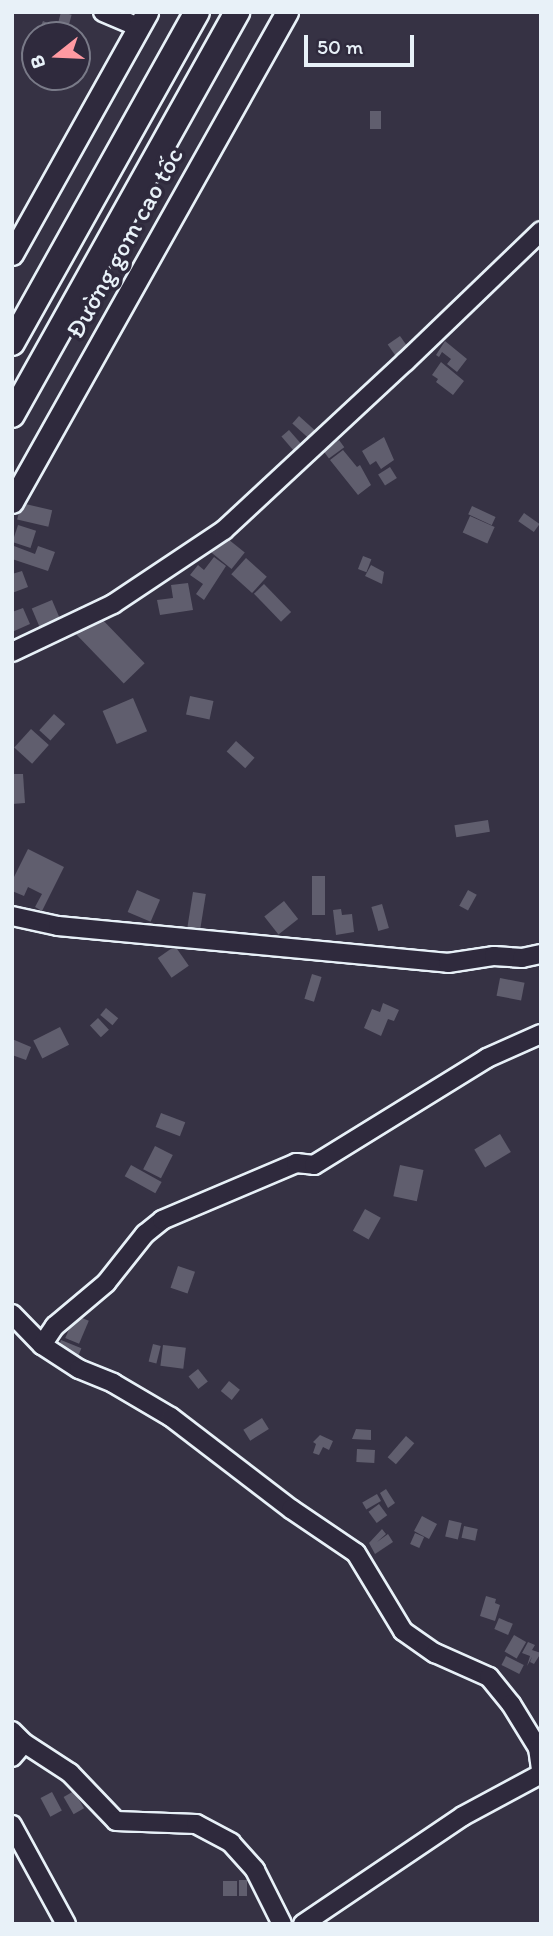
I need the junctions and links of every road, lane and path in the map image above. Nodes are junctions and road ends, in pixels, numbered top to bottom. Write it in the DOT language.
graph roads {
  1 [pos="103,12"];
  2 [pos="197,12"];
  3 [pos="237,12"];
  4 [pos="287,12"];
  5 [pos="143,20"];
  6 [pos="541,231"];
  7 [pos="12,254"];
  8 [pos="12,343"];
  9 [pos="12,415"];
  10 [pos="12,502"];
  11 [pos="12,652"];
  12 [pos="12,915"];
  13 [pos="541,954"];
  14 [pos="541,1034"];
  15 [pos="12,1314"];
  16 [pos="42,1345"];
  17 [pos="16,1744"];
  18 [pos="541,1769"];
  19 [pos="541,1774"];
  20 [pos="12,1825"];
  21 [pos="66,1924"];
  22 [pos="282,1924"];
  23 [pos="303,1924"];
  1 -- 5 [label="street"];
  2 -- 8 [label="highway"];
  3 -- 9 [label="highway"];
  4 -- 10 [label="main road, Đường gom cao tốc"];
  5 -- 7 [label="main road"];
  6 -- 11 [label="street"];
  12 -- 13 [label="street"];
  14 -- 16 [label="street"];
  15 -- 16 [label="street"];
  16 -- 18 [label="street"];
  17 -- 22 [label="street"];
  19 -- 23 [label="street"];
  20 -- 21 [label="street"];
}
